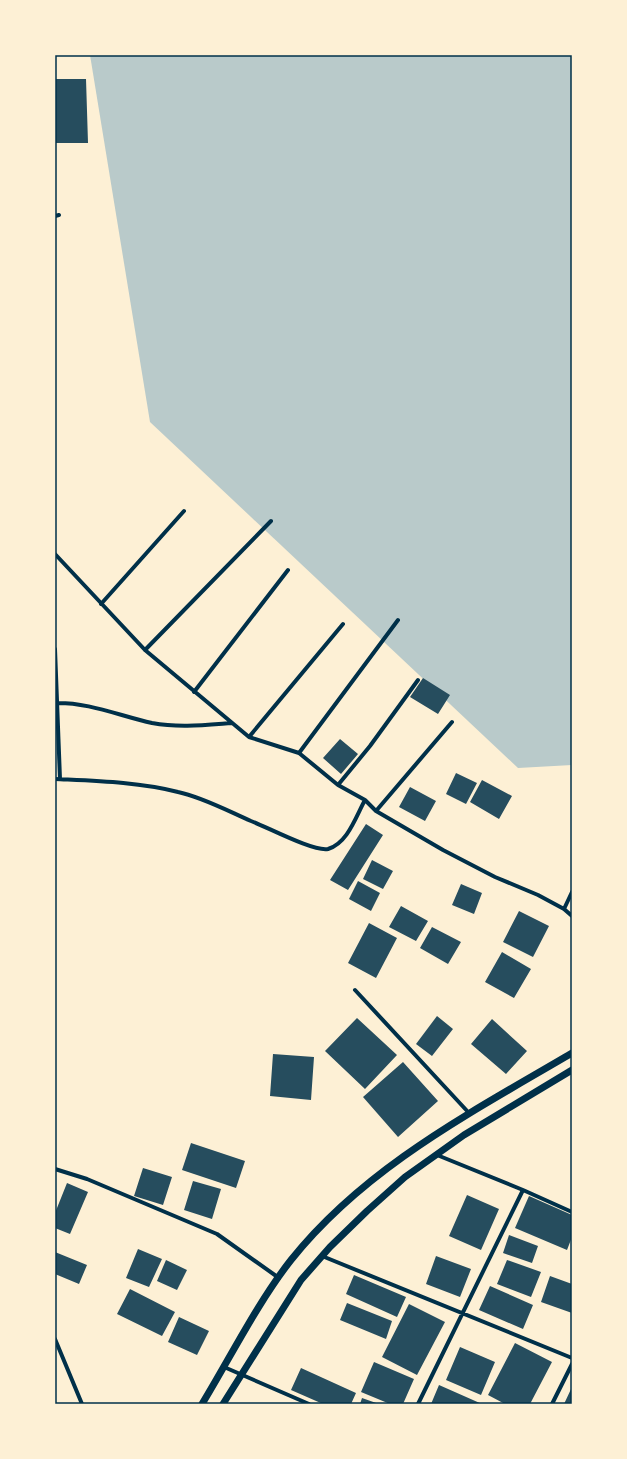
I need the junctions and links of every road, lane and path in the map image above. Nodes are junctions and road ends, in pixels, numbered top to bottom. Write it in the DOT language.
graph roads {
  1 [pos="184,511"];
  2 [pos="271,522"];
  3 [pos="55,554"];
  4 [pos="288,570"];
  5 [pos="101,604"];
  6 [pos="398,620"];
  7 [pos="344,624"];
  8 [pos="55,649"];
  9 [pos="145,650"];
  10 [pos="418,680"];
  11 [pos="194,692"];
  12 [pos="56,703"];
  13 [pos="452,722"];
  14 [pos="233,723"];
  15 [pos="249,737"];
  16 [pos="298,753"];
  17 [pos="57,779"];
  18 [pos="338,785"];
  19 [pos="365,800"];
  20 [pos="376,811"];
  21 [pos="572,892"];
  22 [pos="564,909"];
  23 [pos="572,916"];
  24 [pos="355,990"];
  25 [pos="572,1053"];
  26 [pos="572,1070"];
  27 [pos="469,1113"];
  28 [pos="436,1155"];
  29 [pos="55,1169"];
  30 [pos="523,1190"];
  31 [pos="572,1212"];
  32 [pos="321,1256"];
  33 [pos="279,1278"];
  34 [pos="463,1314"];
  35 [pos="55,1339"];
  36 [pos="572,1358"];
  37 [pos="572,1364"];
  38 [pos="224,1367"];
  39 [pos="241,1375"];
  40 [pos="82,1404"];
  41 [pos="202,1404"];
  42 [pos="223,1404"];
  43 [pos="309,1404"];
  44 [pos="418,1404"];
  45 [pos="552,1404"];
  1 -- 5 [label="street"];
  2 -- 9 [label="street"];
  3 -- 5 [label="street"];
  4 -- 11 [label="street"];
  5 -- 9 [label="street"];
  6 -- 16 [label="street"];
  7 -- 15 [label="street"];
  8 -- 12 [label="street"];
  9 -- 11 [label="street"];
  10 -- 18 [label="street"];
  11 -- 14 [label="street"];
  12 -- 14 [label="street"];
  12 -- 17 [label="street"];
  13 -- 20 [label="street"];
  14 -- 15 [label="street"];
  15 -- 16 [label="street"];
  16 -- 18 [label="street"];
  17 -- 19 [label="street"];
  18 -- 19 [label="street"];
  19 -- 20 [label="street"];
  20 -- 22 [label="street"];
  21 -- 22 [label="street"];
  22 -- 23 [label="street"];
  24 -- 27 [label="street"];
  25 -- 27 [label="street"];
  26 -- 28 [label="street"];
  27 -- 33 [label="street"];
  28 -- 30 [label="street"];
  28 -- 32 [label="street"];
  29 -- 33 [label="street"];
  30 -- 31 [label="street"];
  30 -- 34 [label="street"];
  32 -- 34 [label="street"];
  32 -- 39 [label="street"];
  33 -- 38 [label="street"];
  34 -- 36 [label="street"];
  34 -- 44 [label="street"];
  35 -- 40 [label="street"];
  37 -- 45 [label="street"];
  38 -- 39 [label="street"];
  38 -- 41 [label="street"];
  39 -- 42 [label="street"];
  39 -- 43 [label="street"];
}
